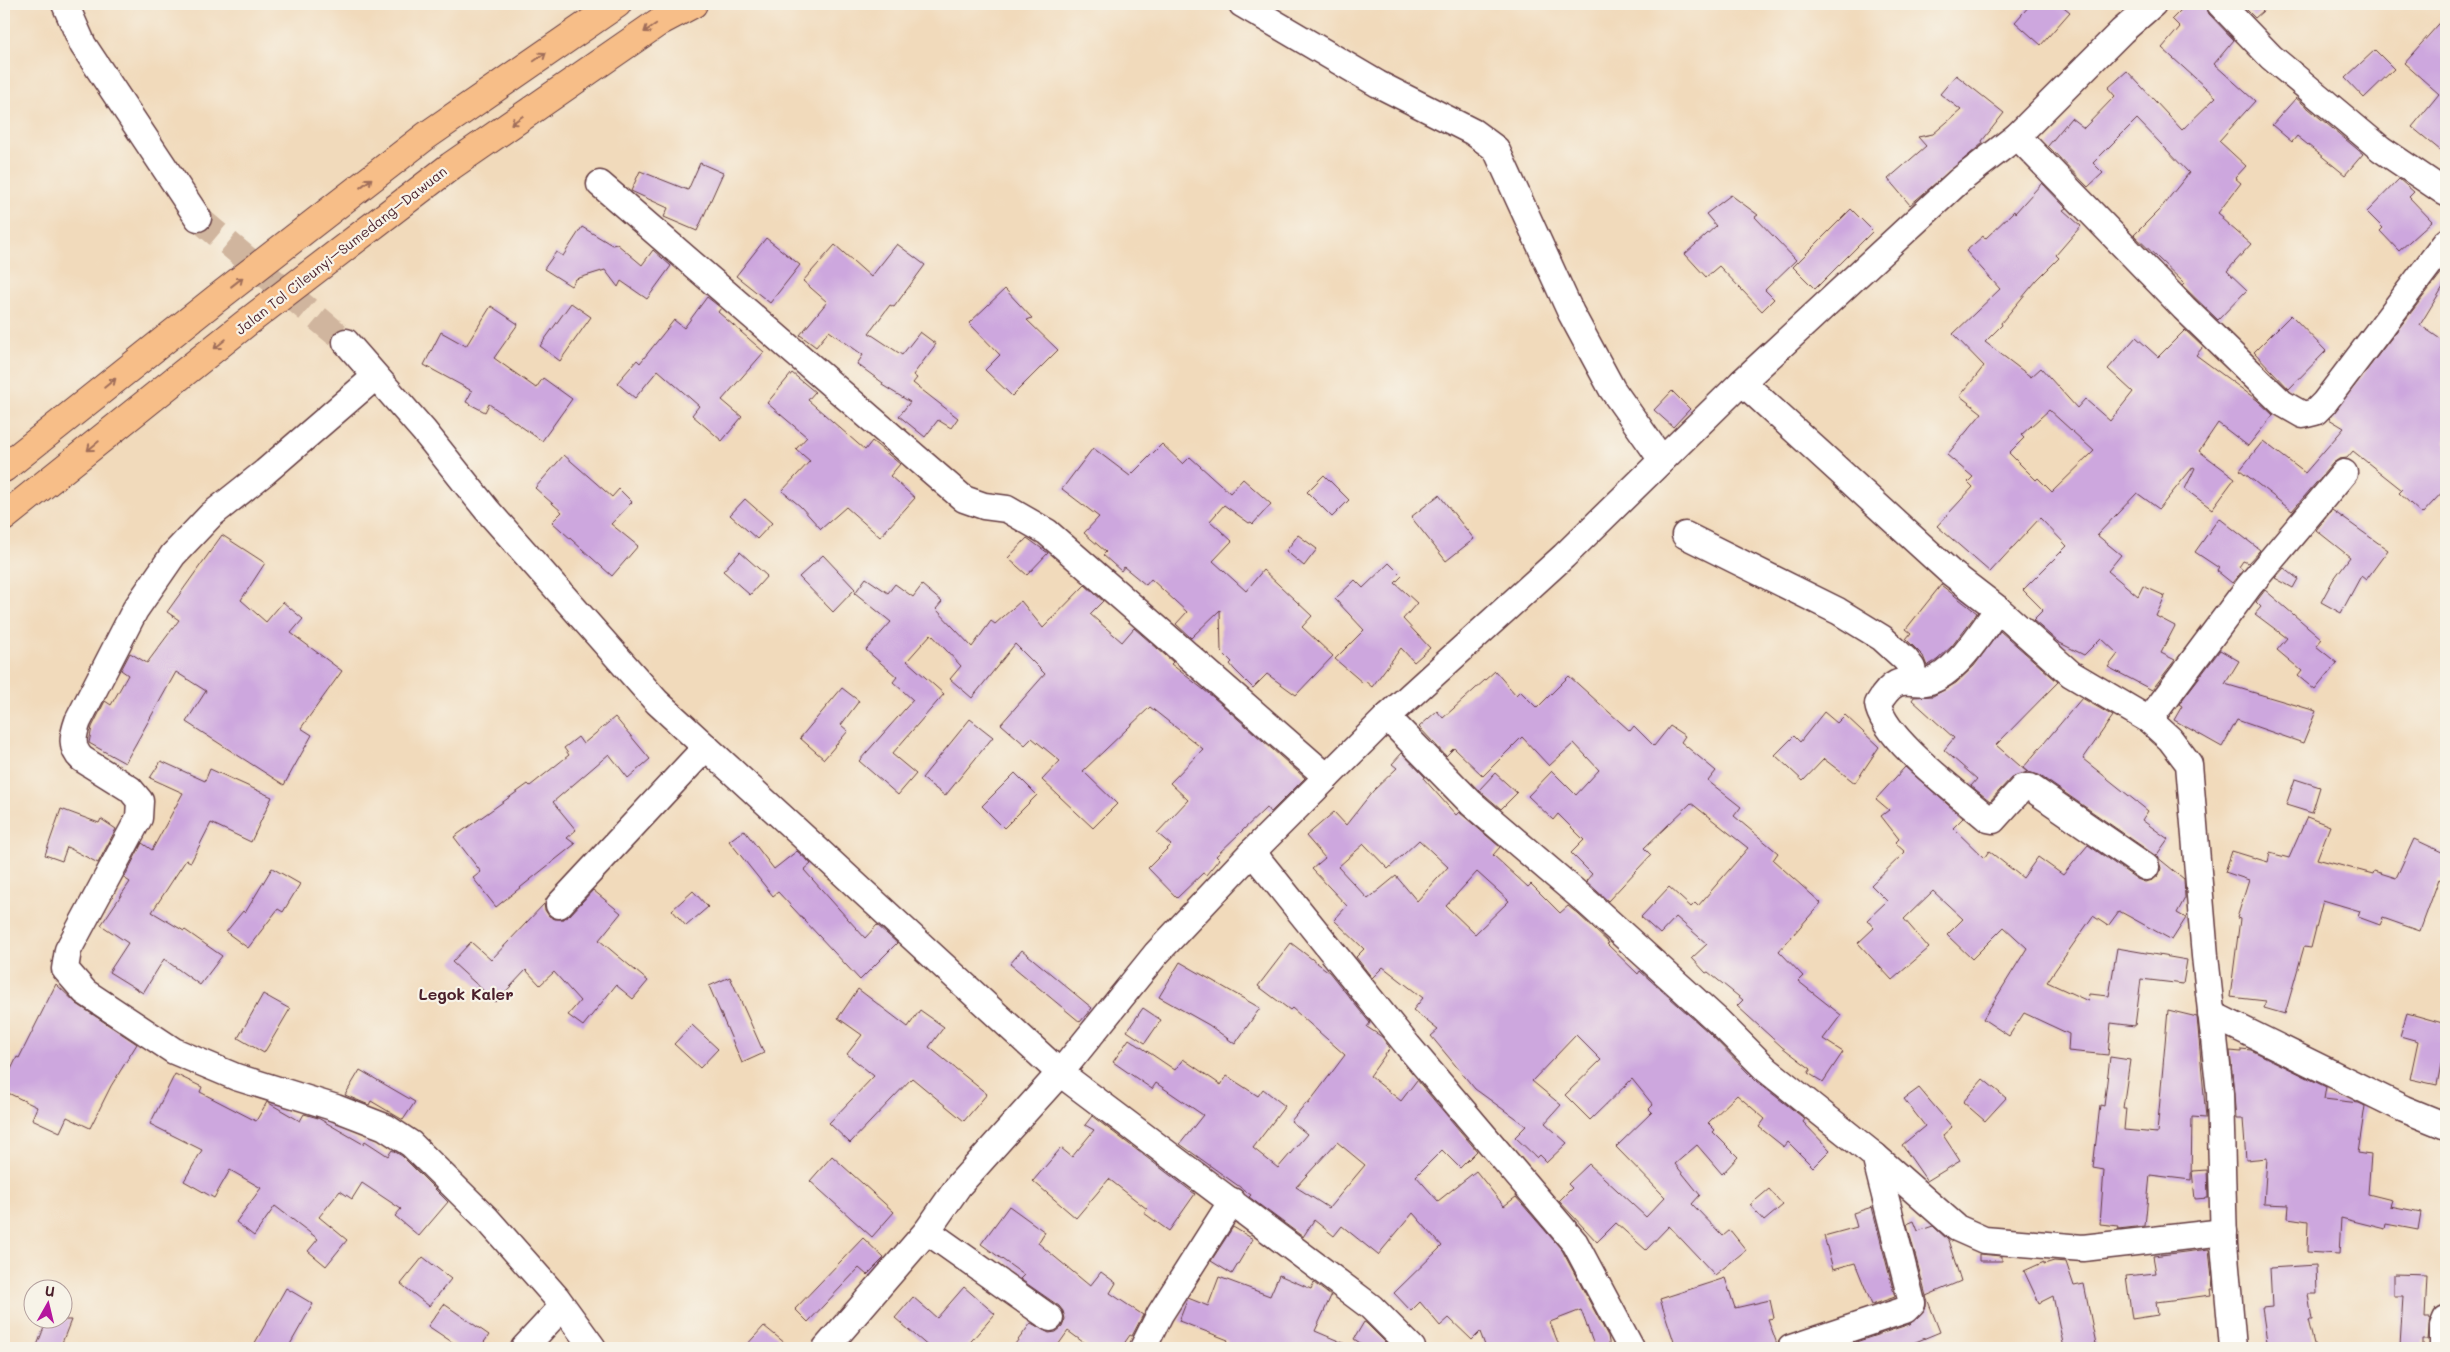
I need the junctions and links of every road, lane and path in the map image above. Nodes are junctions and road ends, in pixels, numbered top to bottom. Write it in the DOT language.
graph roads {
  1 [pos="65,4"];
  2 [pos="617,4"];
  3 [pos="693,4"];
  4 [pos="1242,4"];
  5 [pos="2153,4"];
  6 [pos="2220,4"];
  7 [pos="2017,136"];
  8 [pos="600,184"];
  9 [pos="2446,193"];
  10 [pos="198,218"];
  11 [pos="2446,242"];
  12 [pos="346,342"];
  13 [pos="375,377"];
  14 [pos="1742,382"];
  15 [pos="1662,460"];
  16 [pos="4,468"];
  17 [pos="2344,473"];
  18 [pos="4,517"];
  19 [pos="1685,535"];
  20 [pos="1998,609"];
  21 [pos="1915,681"];
  22 [pos="1387,717"];
  23 [pos="2149,720"];
  24 [pos="706,747"];
  25 [pos="1327,777"];
  26 [pos="1252,852"];
  27 [pos="2146,867"];
  28 [pos="559,905"];
  29 [pos="2211,1014"];
  30 [pos="1060,1073"];
  31 [pos="2446,1126"];
  32 [pos="1875,1156"];
  33 [pos="1232,1201"];
  34 [pos="927,1231"];
  35 [pos="2224,1232"];
  36 [pos="562,1308"];
  37 [pos="1050,1318"];
  38 [pos="2446,1319"];
  39 [pos="524,1348"];
  40 [pos="593,1348"];
  41 [pos="826,1348"];
  42 [pos="1143,1348"];
  43 [pos="1412,1348"];
  44 [pos="1631,1348"];
  45 [pos="1791,1348"];
  46 [pos="2233,1348"];
  47 [pos="2443,1348"];
  1 -- 10 [label="street"];
  16 -- 2 [label="highway, one-way"];
  3 -- 18 [label="highway, Jalan Tol Cileunyi–Sumedang–Dawuan, one-way"];
  4 -- 15 [label="street"];
  5 -- 7 [label="street"];
  6 -- 9 [label="street"];
  7 -- 11 [label="street"];
  7 -- 14 [label="street"];
  8 -- 25 [label="street"];
  12 -- 13 [label="street"];
  13 -- 24 [label="street"];
  13 -- 36 [label="street"];
  14 -- 15 [label="street"];
  14 -- 20 [label="street"];
  15 -- 22 [label="street"];
  17 -- 23 [label="street"];
  19 -- 21 [label="street"];
  20 -- 21 [label="street"];
  20 -- 23 [label="street"];
  21 -- 27 [label="street"];
  22 -- 25 [label="street"];
  22 -- 32 [label="street"];
  23 -- 29 [label="street"];
  24 -- 28 [label="street"];
  24 -- 30 [label="street"];
  25 -- 26 [label="street"];
  26 -- 30 [label="street"];
  26 -- 44 [label="street"];
  29 -- 31 [label="street"];
  29 -- 35 [label="street"];
  30 -- 33 [label="street"];
  30 -- 34 [label="street"];
  32 -- 35 [label="street"];
  32 -- 45 [label="street"];
  33 -- 42 [label="street"];
  33 -- 43 [label="street"];
  34 -- 37 [label="street"];
  34 -- 41 [label="street"];
  35 -- 46 [label="street"];
  36 -- 39 [label="street"];
  36 -- 40 [label="street"];
  38 -- 47 [label="street"];
}
